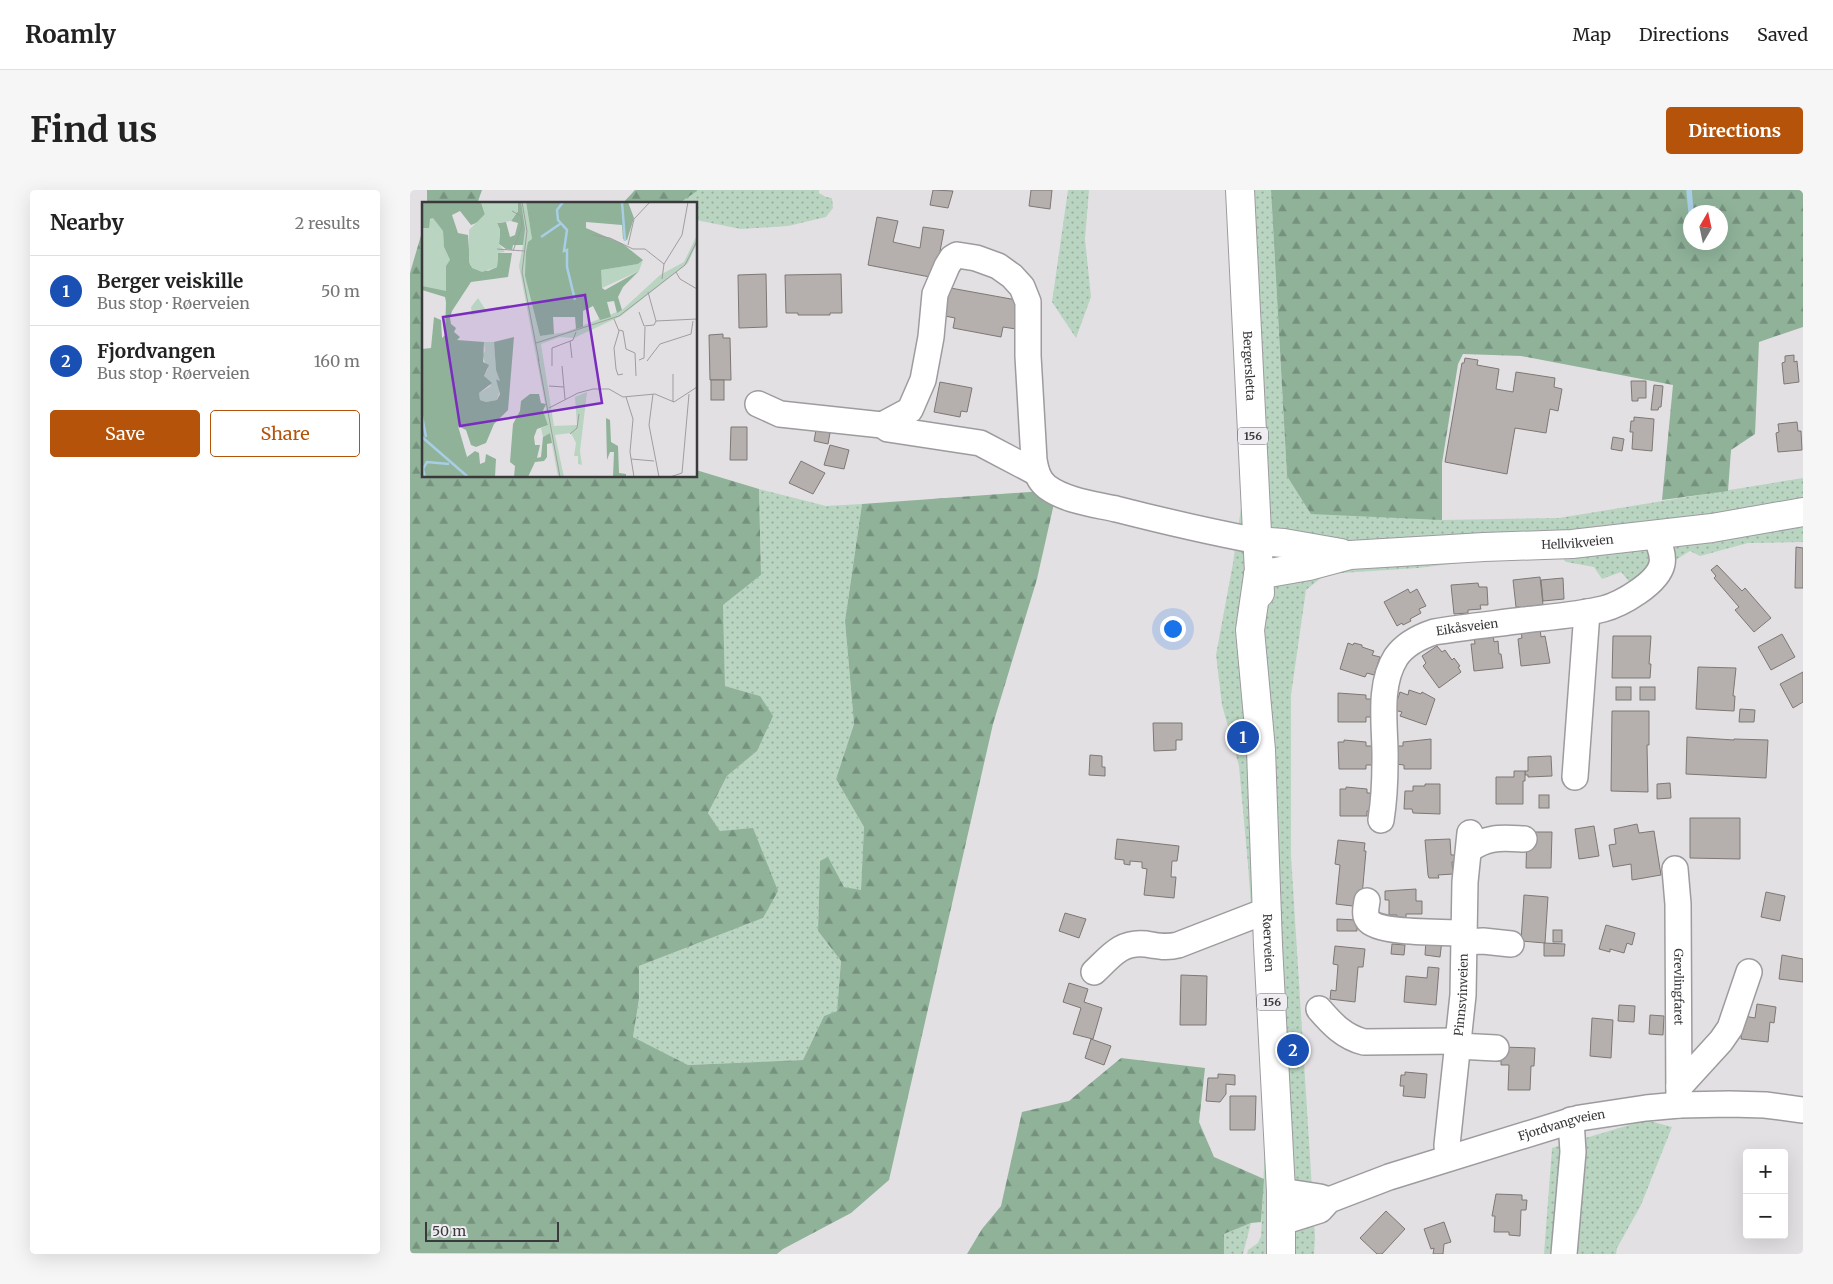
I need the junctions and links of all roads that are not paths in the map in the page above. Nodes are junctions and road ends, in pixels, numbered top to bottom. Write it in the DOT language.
graph roads {
  1 [pos="1240,190"];
  2 [pos="758,404"];
  3 [pos="882,425"];
  4 [pos="1037,473"];
  5 [pos="1803,512"];
  6 [pos="1655,534"];
  7 [pos="1258,541"];
  8 [pos="1350,555"];
  9 [pos="1258,575"];
  10 [pos="1587,612"];
  11 [pos="1575,777"];
  12 [pos="1381,820"];
  13 [pos="1524,839"];
  14 [pos="1675,868"];
  15 [pos="1366,901"];
  16 [pos="1268,913"];
  17 [pos="1464,937"];
  18 [pos="1512,944"];
  19 [pos="1094,972"];
  20 [pos="1749,972"];
  21 [pos="1319,1009"];
  22 [pos="1457,1044"];
  23 [pos="1496,1048"];
  24 [pos="1679,1096"];
  25 [pos="1803,1110"];
  26 [pos="1572,1120"];
  27 [pos="1448,1158"];
  28 [pos="1281,1191"];
  29 [pos="1329,1200"];
  30 [pos="1282,1222"];
  31 [pos="1281,1254"];
  32 [pos="1564,1254"];
  1 -- 7 [label="main road, Bergersletta / 156"];
  2 -- 3 [label="street"];
  3 -- 4 [label="street"];
  3 -- 4 [label="street"];
  4 -- 7 [label="street"];
  5 -- 6 [label="main road, Hellvikveien"];
  6 -- 8 [label="main road, Hellvikveien"];
  6 -- 10 [label="street, Eikåsveien"];
  7 -- 8 [label="main road, Hellvikveien"];
  7 -- 9 [label="main road, Røerveien / 156"];
  8 -- 9 [label="main road, Hellvikveien"];
  9 -- 16 [label="main road, Røerveien / 156"];
  10 -- 11 [label="street"];
  10 -- 12 [label="street, Eikåsveien"];
  13 -- 17 [label="street, Pinnsvinveien"];
  14 -- 24 [label="street, Grevlingfaret"];
  15 -- 17 [label="street"];
  16 -- 19 [label="street"];
  16 -- 28 [label="main road, Røerveien / 156"];
  17 -- 18 [label="street"];
  17 -- 22 [label="street, Pinnsvinveien"];
  20 -- 24 [label="street"];
  21 -- 22 [label="street"];
  22 -- 23 [label="street"];
  22 -- 27 [label="street, Pinnsvinveien"];
  24 -- 25 [label="street, Fjordvangveien"];
  24 -- 26 [label="street, Fjordvangveien"];
  26 -- 27 [label="street, Fjordvangveien"];
  26 -- 32 [label="street"];
  27 -- 29 [label="street, Fjordvangveien"];
  28 -- 29 [label="street"];
  28 -- 30 [label="main road, Røerveien / 156"];
  29 -- 30 [label="street, Fjordvangveien"];
  30 -- 31 [label="main road, Røerveien / 156"];
}
